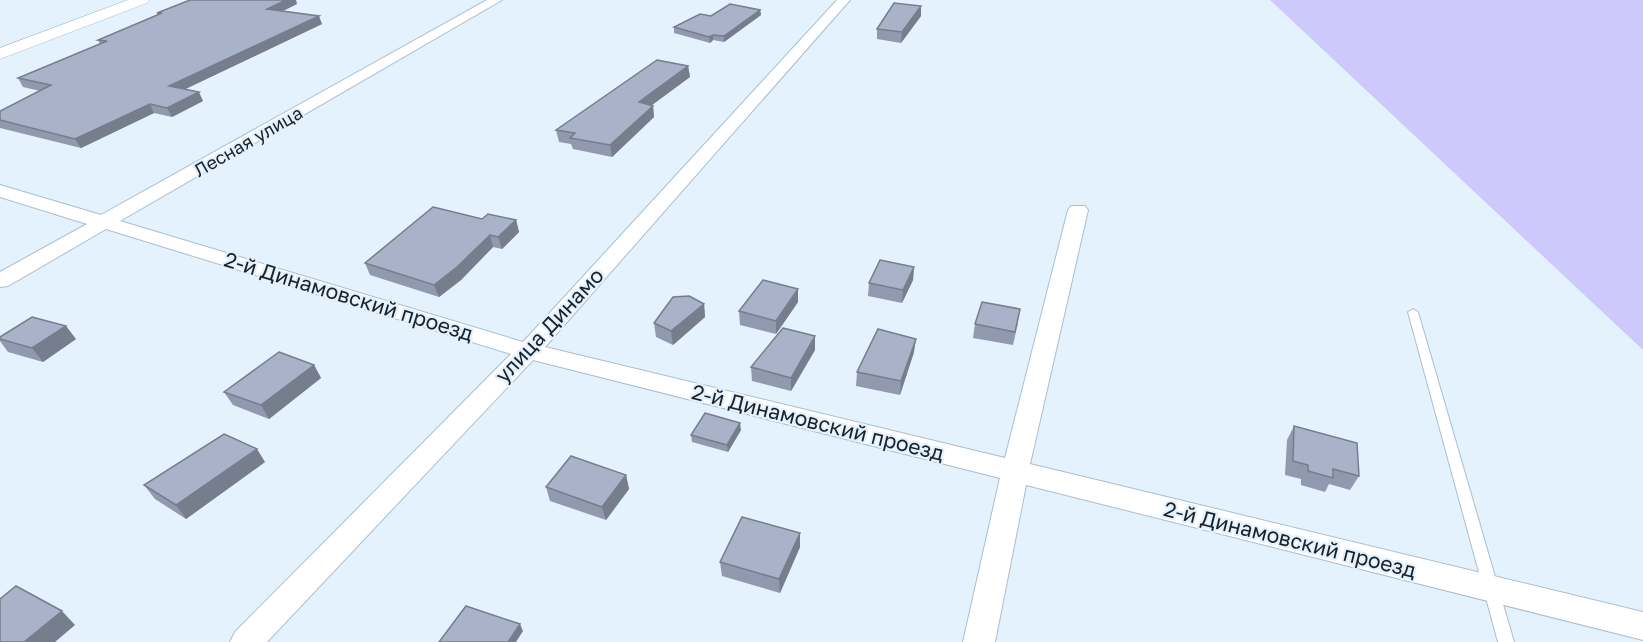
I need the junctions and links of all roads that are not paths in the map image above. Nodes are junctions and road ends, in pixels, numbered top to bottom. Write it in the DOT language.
graph roads {
  1 [pos="142,0"];
  2 [pos="496,0"];
  3 [pos="843,0"];
  4 [pos="0,54"];
  5 [pos="0,191"];
  6 [pos="1078,210"];
  7 [pos="104,222"];
  8 [pos="0,281"];
  9 [pos="1413,312"];
  10 [pos="528,351"];
  11 [pos="1015,471"];
  12 [pos="1489,588"];
  13 [pos="1643,626"];
  14 [pos="246,642"];
  15 [pos="979,642"];
  16 [pos="1506,642"];
  1 -- 4 [label="street"];
  2 -- 7 [label="street, Лесная улица"];
  3 -- 10 [label="street, улица Динамо"];
  5 -- 7 [label="street, 2-й Динамовский проезд"];
  6 -- 11 [label="street"];
  7 -- 8 [label="street, Лесная улица"];
  7 -- 10 [label="street, 2-й Динамовский проезд"];
  9 -- 12 [label="lane"];
  10 -- 11 [label="street, 2-й Динамовский проезд"];
  10 -- 14 [label="street, улица Динамо"];
  11 -- 12 [label="street, 2-й Динамовский проезд"];
  11 -- 15 [label="street"];
  12 -- 13 [label="street, 2-й Динамовский проезд"];
  12 -- 16 [label="lane"];
}
